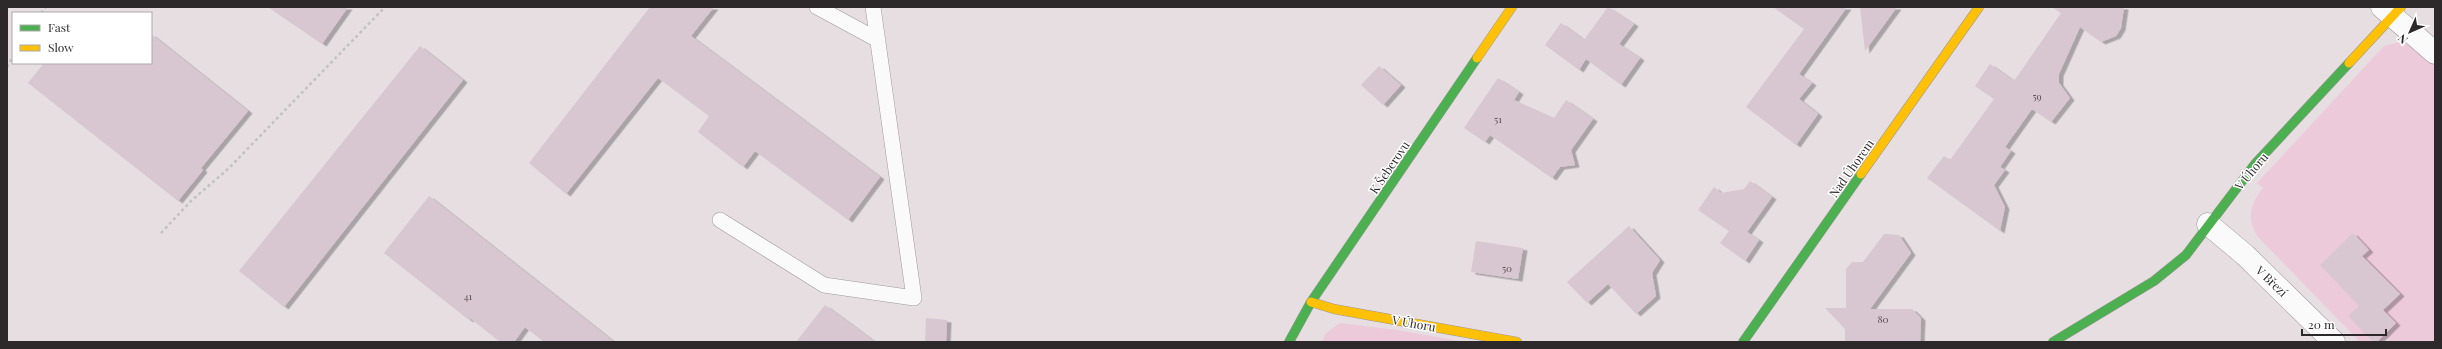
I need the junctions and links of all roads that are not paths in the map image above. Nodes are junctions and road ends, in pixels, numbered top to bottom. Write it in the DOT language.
graph roads {
  1 [pos="817,7"];
  2 [pos="873,7"];
  3 [pos="1512,7"];
  4 [pos="1979,7"];
  5 [pos="2392,10"];
  6 [pos="878,40"];
  7 [pos="2435,53"];
  8 [pos="720,220"];
  9 [pos="2208,224"];
  10 [pos="1311,302"];
  11 [pos="1289,342"];
  12 [pos="1517,342"];
  13 [pos="1743,342"];
  14 [pos="2053,342"];
  15 [pos="2334,342"];
  1 -- 6 [label="lane"];
  2 -- 6 [label="lane"];
  3 -- 10 [label="street, K Šeberovu"];
  4 -- 13 [label="street, Nad Úhorem"];
  5 -- 7 [label="street, V Úhoru"];
  5 -- 9 [label="street, V Úhoru"];
  6 -- 8 [label="lane"];
  9 -- 14 [label="street, V Úhoru"];
  9 -- 15 [label="street, V Březí"];
  10 -- 11 [label="street, K Šeberovu"];
  10 -- 12 [label="street, V Úhoru"];
}
